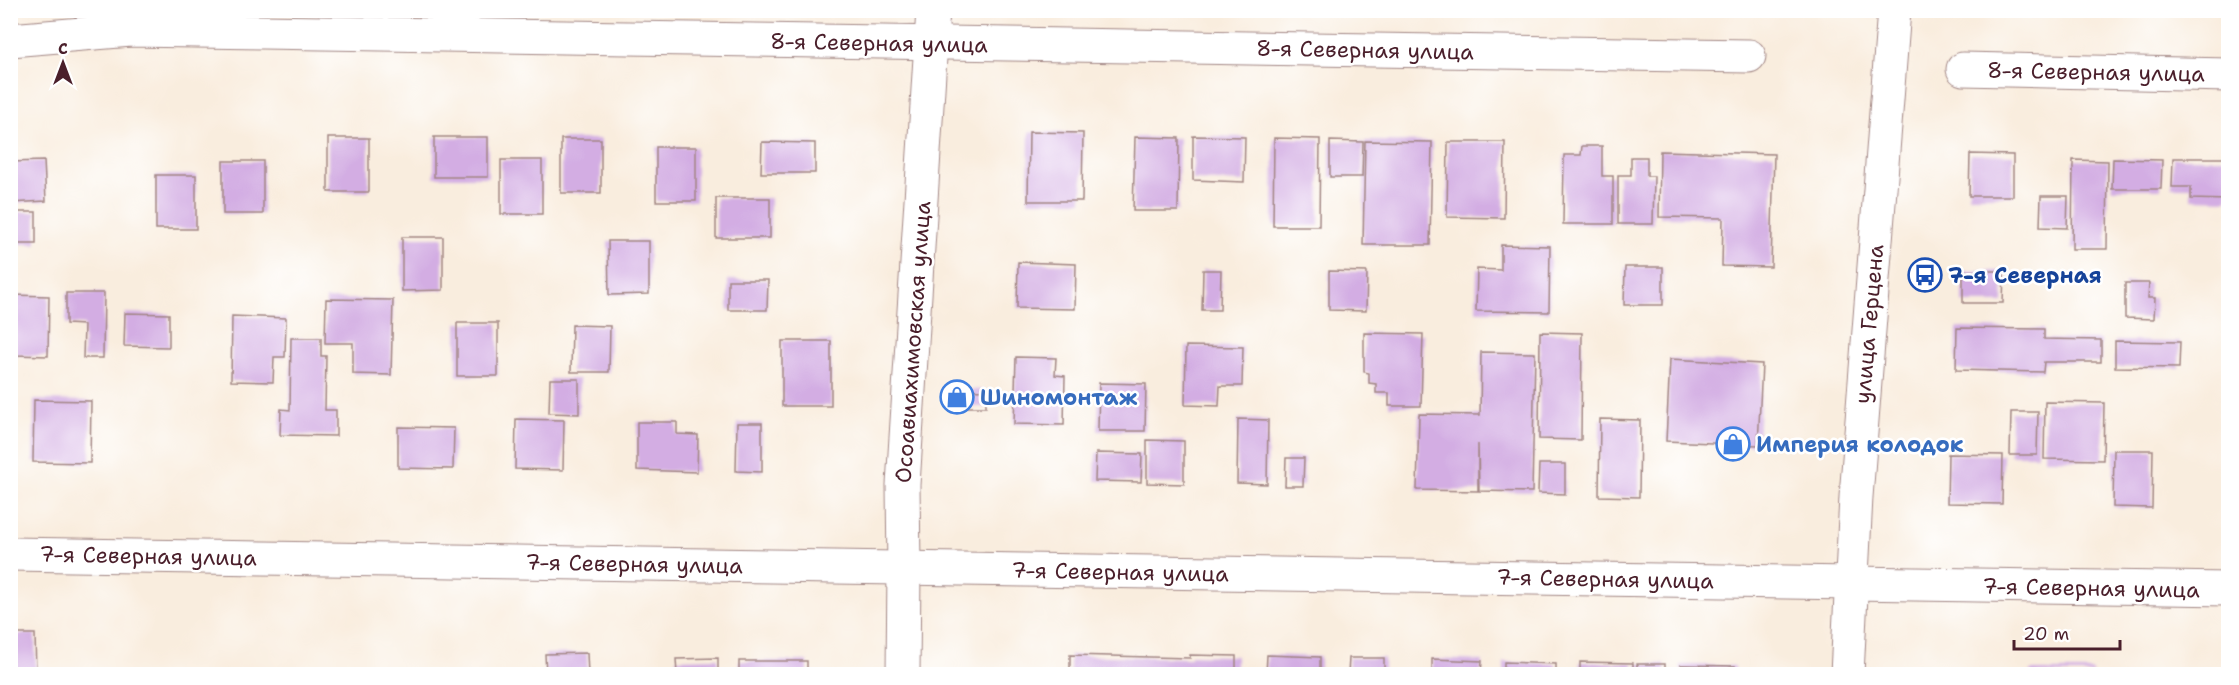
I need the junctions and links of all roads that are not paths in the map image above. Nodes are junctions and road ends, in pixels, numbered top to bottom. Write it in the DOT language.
graph roads {
  1 [pos="933,10"];
  2 [pos="1894,10"];
  3 [pos="10,40"];
  4 [pos="931,44"];
  5 [pos="1749,56"];
  6 [pos="1963,69"];
  7 [pos="2229,75"];
  8 [pos="10,554"];
  9 [pos="904,568"];
  10 [pos="1852,583"];
  11 [pos="2229,590"];
  12 [pos="903,675"];
  13 [pos="1847,675"];
  1 -- 4 [label="main road, Осоавиахимовская улица"];
  2 -- 10 [label="main road, улица Герцена"];
  3 -- 4 [label="main road, 8-я Северная улица"];
  4 -- 5 [label="main road, 8-я Северная улица"];
  4 -- 9 [label="main road, Осоавиахимовская улица"];
  6 -- 7 [label="main road, 8-я Северная улица"];
  8 -- 9 [label="main road, 7-я Северная улица"];
  9 -- 10 [label="main road, 7-я Северная улица"];
  9 -- 12 [label="main road, Осоавиахимовская улица"];
  10 -- 11 [label="main road, 7-я Северная улица"];
  10 -- 13 [label="main road, улица Герцена"];
}
